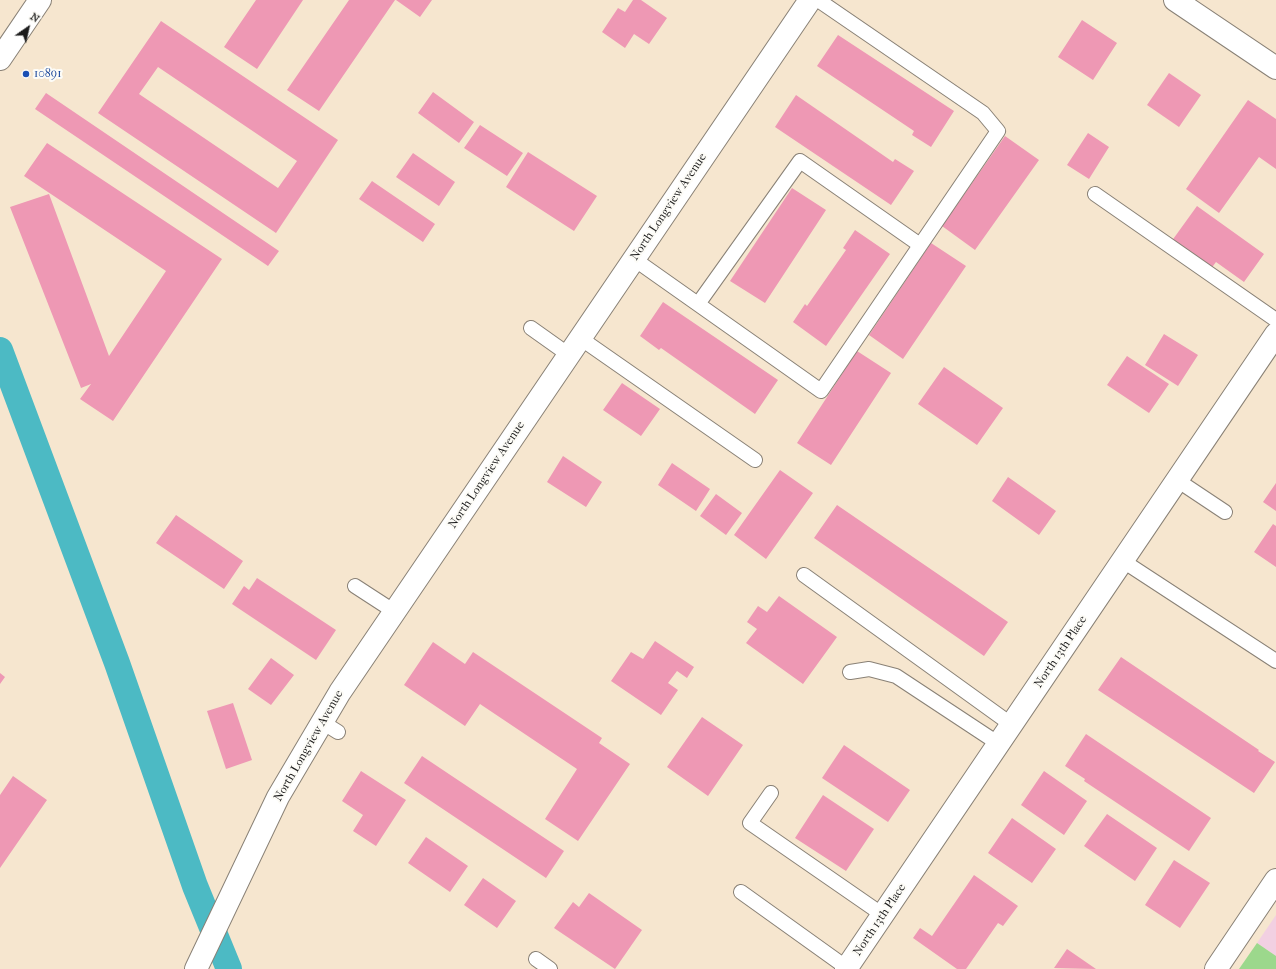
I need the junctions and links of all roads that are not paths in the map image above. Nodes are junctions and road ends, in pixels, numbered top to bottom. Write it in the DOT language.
graph roads {
  1 [pos="40,0"];
  2 [pos="810,0"];
  3 [pos="818,0"];
  4 [pos="1175,0"];
  5 [pos="0,58"];
  6 [pos="1276,68"];
  7 [pos="1095,194"];
  8 [pos="920,245"];
  9 [pos="634,259"];
  10 [pos="698,304"];
  11 [pos="1276,320"];
  12 [pos="531,328"];
  13 [pos="1276,334"];
  14 [pos="574,346"];
  15 [pos="755,460"];
  16 [pos="1177,480"];
  17 [pos="1224,512"];
  18 [pos="1123,561"];
  19 [pos="804,575"];
  20 [pos="355,586"];
  21 [pos="395,612"];
  22 [pos="1276,661"];
  23 [pos="850,672"];
  24 [pos="1012,725"];
  25 [pos="999,744"];
  26 [pos="771,793"];
  27 [pos="1276,880"];
  28 [pos="741,892"];
  29 [pos="883,915"];
  30 [pos="536,960"];
  31 [pos="847,968"];
  32 [pos="196,969"];
  33 [pos="550,969"];
  34 [pos="1216,969"];
  1 -- 5 [label="street"];
  2 -- 9 [label="street, North Longview Avenue"];
  3 -- 8 [label="lane"];
  4 -- 6 [label="street"];
  7 -- 11 [label="lane"];
  8 -- 10 [label="lane"];
  8 -- 10 [label="lane"];
  9 -- 10 [label="lane"];
  9 -- 14 [label="street, North Longview Avenue"];
  12 -- 14 [label="lane"];
  13 -- 16 [label="street, North 13th Place"];
  14 -- 15 [label="lane"];
  14 -- 21 [label="street, North Longview Avenue"];
  16 -- 17 [label="lane"];
  16 -- 18 [label="street, North 13th Place"];
  18 -- 22 [label="lane"];
  18 -- 24 [label="street, North 13th Place"];
  19 -- 24 [label="lane"];
  20 -- 21 [label="lane"];
  21 -- 32 [label="street, North Longview Avenue"];
  23 -- 25 [label="lane"];
  24 -- 25 [label="street, North 13th Place"];
  25 -- 29 [label="street, North 13th Place"];
  26 -- 29 [label="lane"];
  27 -- 34 [label="street"];
  28 -- 31 [label="lane"];
  29 -- 31 [label="street, North 13th Place"];
  30 -- 33 [label="lane"];
}
